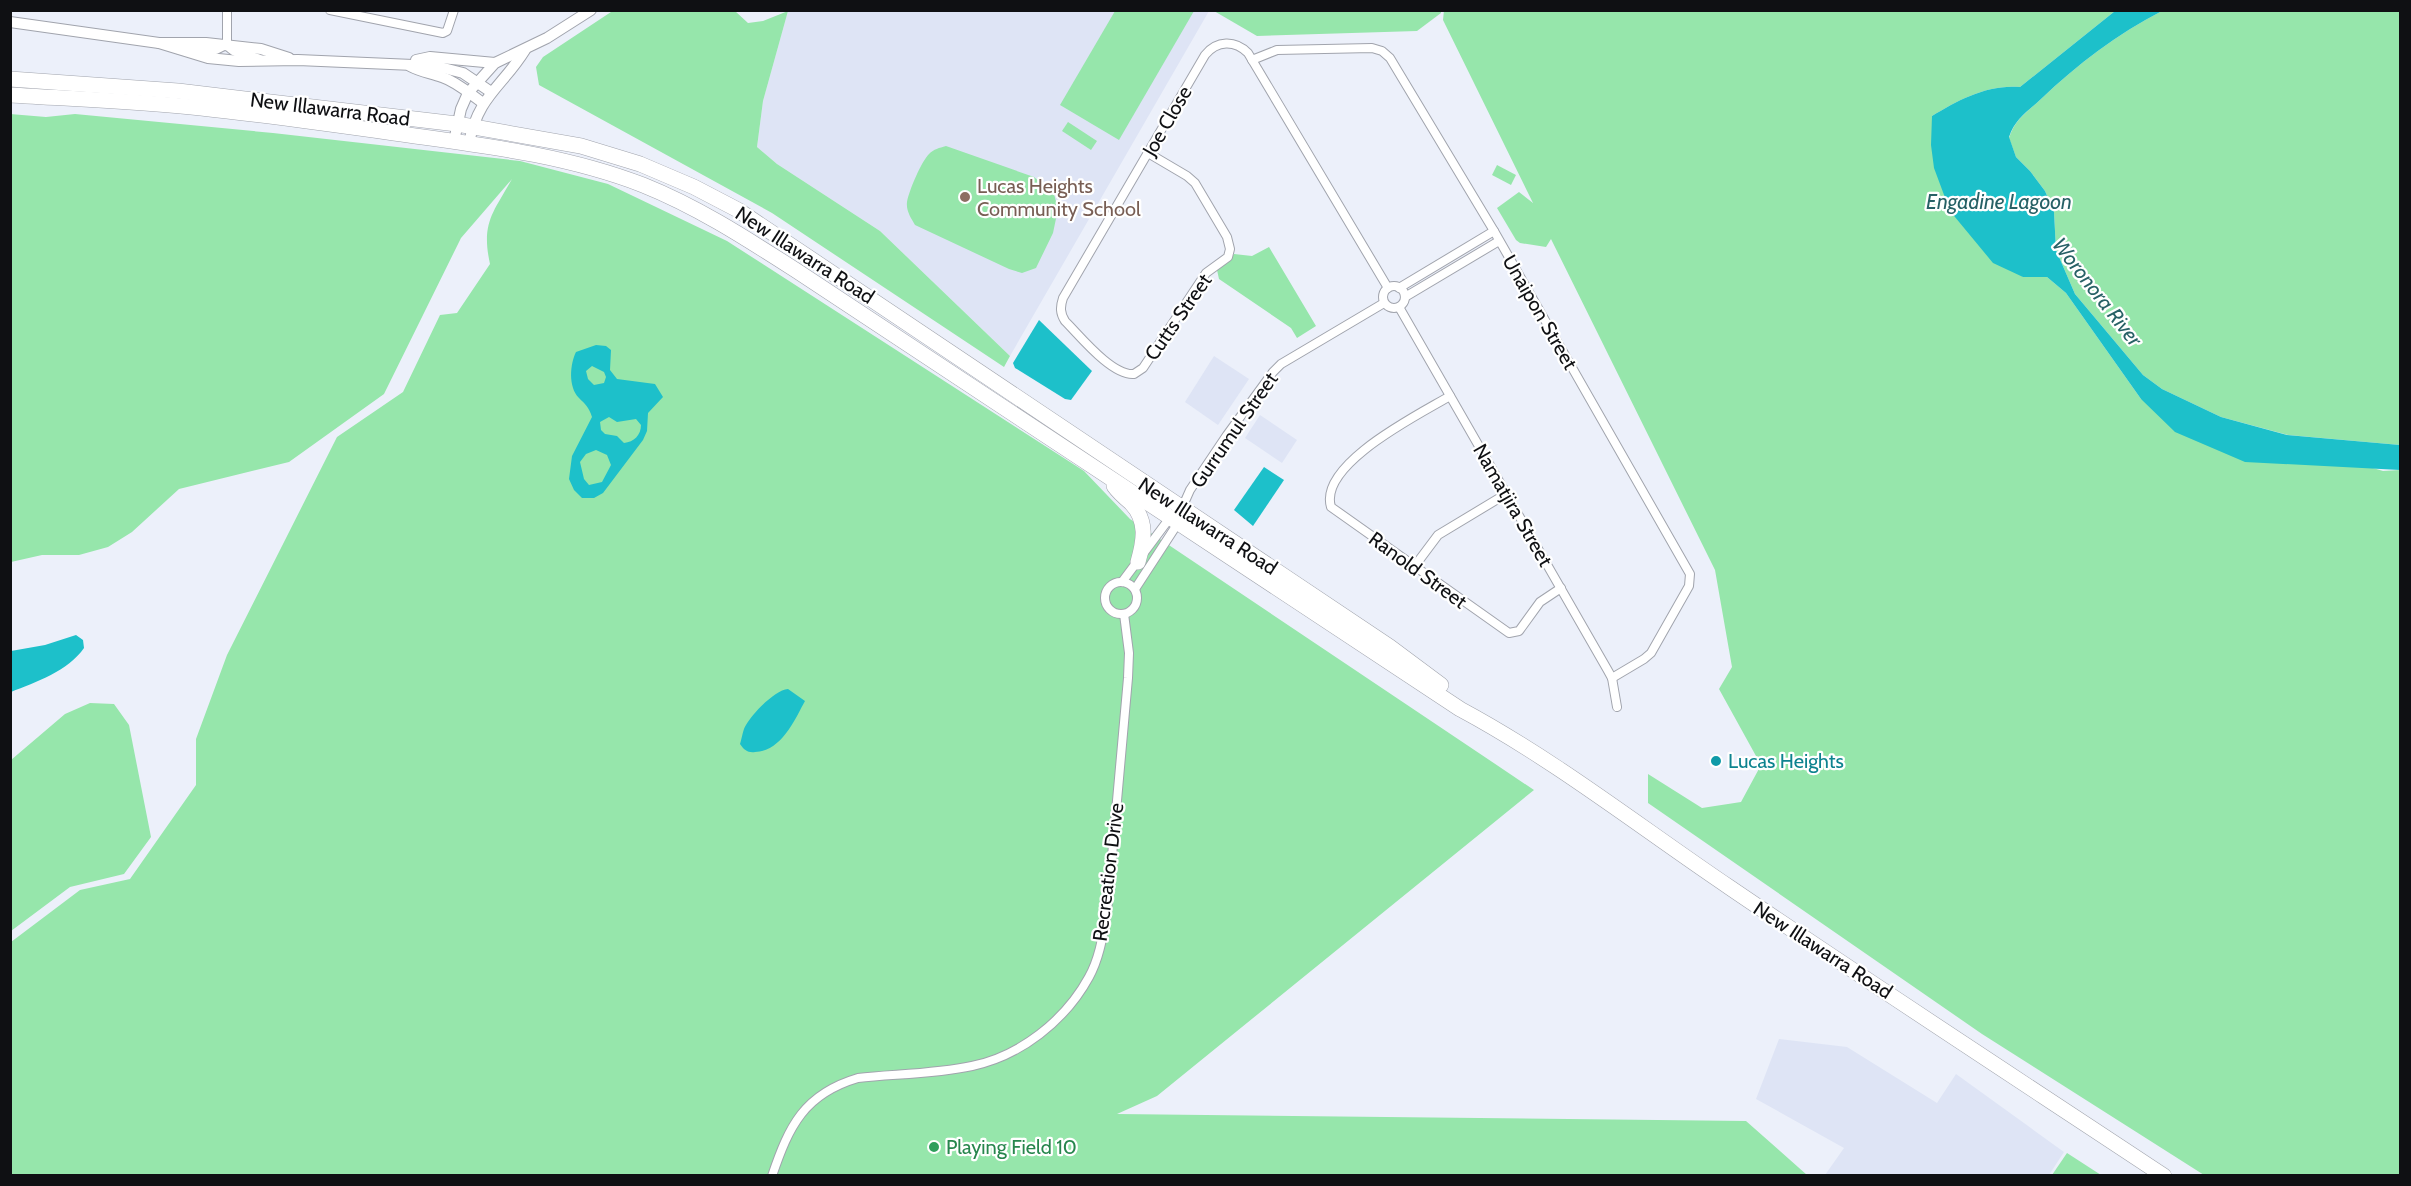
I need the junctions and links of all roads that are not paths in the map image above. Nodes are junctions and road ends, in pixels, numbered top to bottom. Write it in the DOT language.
graph roads {
  1 [pos="226,10"];
  2 [pos="330,10"];
  3 [pos="454,10"];
  4 [pos="591,10"];
  5 [pos="10,22"];
  6 [pos="159,43"];
  7 [pos="227,45"];
  8 [pos="525,50"];
  9 [pos="184,52"];
  10 [pos="298,60"];
  11 [pos="1252,60"];
  12 [pos="264,62"];
  13 [pos="404,63"];
  14 [pos="495,63"];
  15 [pos="10,79"];
  16 [pos="477,82"];
  17 [pos="491,92"];
  18 [pos="468,93"];
  19 [pos="10,95"];
  20 [pos="483,103"];
  21 [pos="465,125"];
  22 [pos="461,142"];
  23 [pos="1148,153"];
  24 [pos="1494,231"];
  25 [pos="1500,241"];
  26 [pos="1388,288"];
  27 [pos="1399,288"];
  28 [pos="1405,297"];
  29 [pos="1384,303"];
  30 [pos="1399,307"];
  31 [pos="1134,374"];
  32 [pos="1450,396"];
  33 [pos="1101,470"];
  34 [pos="1506,494"];
  35 [pos="1176,516"];
  36 [pos="1138,562"];
  37 [pos="1414,567"];
  38 [pos="1122,582"];
  39 [pos="1561,588"];
  40 [pos="1135,589"];
  41 [pos="1124,614"];
  42 [pos="1612,678"];
  43 [pos="1617,707"];
  44 [pos="772,1176"];
  45 [pos="2164,1176"];
  1 -- 7 [label="street"];
  2 -- 3 [label="street"];
  4 -- 8 [label="street"];
  5 -- 6 [label="street"];
  6 -- 7 [label="street"];
  6 -- 9 [label="street"];
  7 -- 9 [label="street"];
  7 -- 10 [label="street"];
  7 -- 12 [label="street"];
  8 -- 14 [label="street"];
  8 -- 17 [label="street"];
  9 -- 12 [label="street"];
  10 -- 12 [label="street"];
  10 -- 13 [label="street"];
  11 -- 23 [label="street, Joe Close"];
  11 -- 24 [label="street, Unaipon Street"];
  11 -- 26 [label="street"];
  13 -- 14 [label="street"];
  13 -- 16 [label="street"];
  13 -- 18 [label="street"];
  14 -- 16 [label="street"];
  15 -- 21 [label="highway, New Illawarra Road"];
  16 -- 17 [label="street"];
  16 -- 18 [label="street"];
  17 -- 20 [label="street"];
  18 -- 20 [label="street"];
  18 -- 21 [label="street"];
  19 -- 22 [label="highway, New Illawarra Road"];
  20 -- 21 [label="street"];
  21 -- 22 [label="street"];
  21 -- 35 [label="highway, New Illawarra Road"];
  22 -- 33 [label="highway, New Illawarra Road"];
  23 -- 31 [label="street, Joe Close"];
  23 -- 31 [label="street, Cutts Street"];
  24 -- 25 [label="street, Unaipon Street"];
  24 -- 27 [label="street"];
  25 -- 28 [label="street"];
  25 -- 42 [label="street, Unaipon Street"];
  26 -- 27 [label="street"];
  26 -- 29 [label="street"];
  27 -- 28 [label="street"];
  28 -- 30 [label="street"];
  29 -- 30 [label="street"];
  29 -- 35 [label="street, Gurrumul Street"];
  30 -- 32 [label="street, Namatjira Street"];
  32 -- 34 [label="street, Namatjira Street"];
  32 -- 37 [label="street, Ranold Street"];
  33 -- 35 [label="highway, New Illawarra Road"];
  33 -- 36 [label="highway"];
  34 -- 37 [label="street"];
  34 -- 39 [label="street, Namatjira Street"];
  35 -- 36 [label="street"];
  35 -- 40 [label="street"];
  35 -- 45 [label="highway, New Illawarra Road"];
  36 -- 38 [label="street"];
  37 -- 39 [label="street, Ranold Street"];
  38 -- 40 [label="street"];
  38 -- 41 [label="street"];
  39 -- 42 [label="street, Namatjira Street"];
  40 -- 41 [label="street"];
  41 -- 44 [label="street, Recreation Drive"];
  42 -- 43 [label="street, Namatjira Street"];
}
